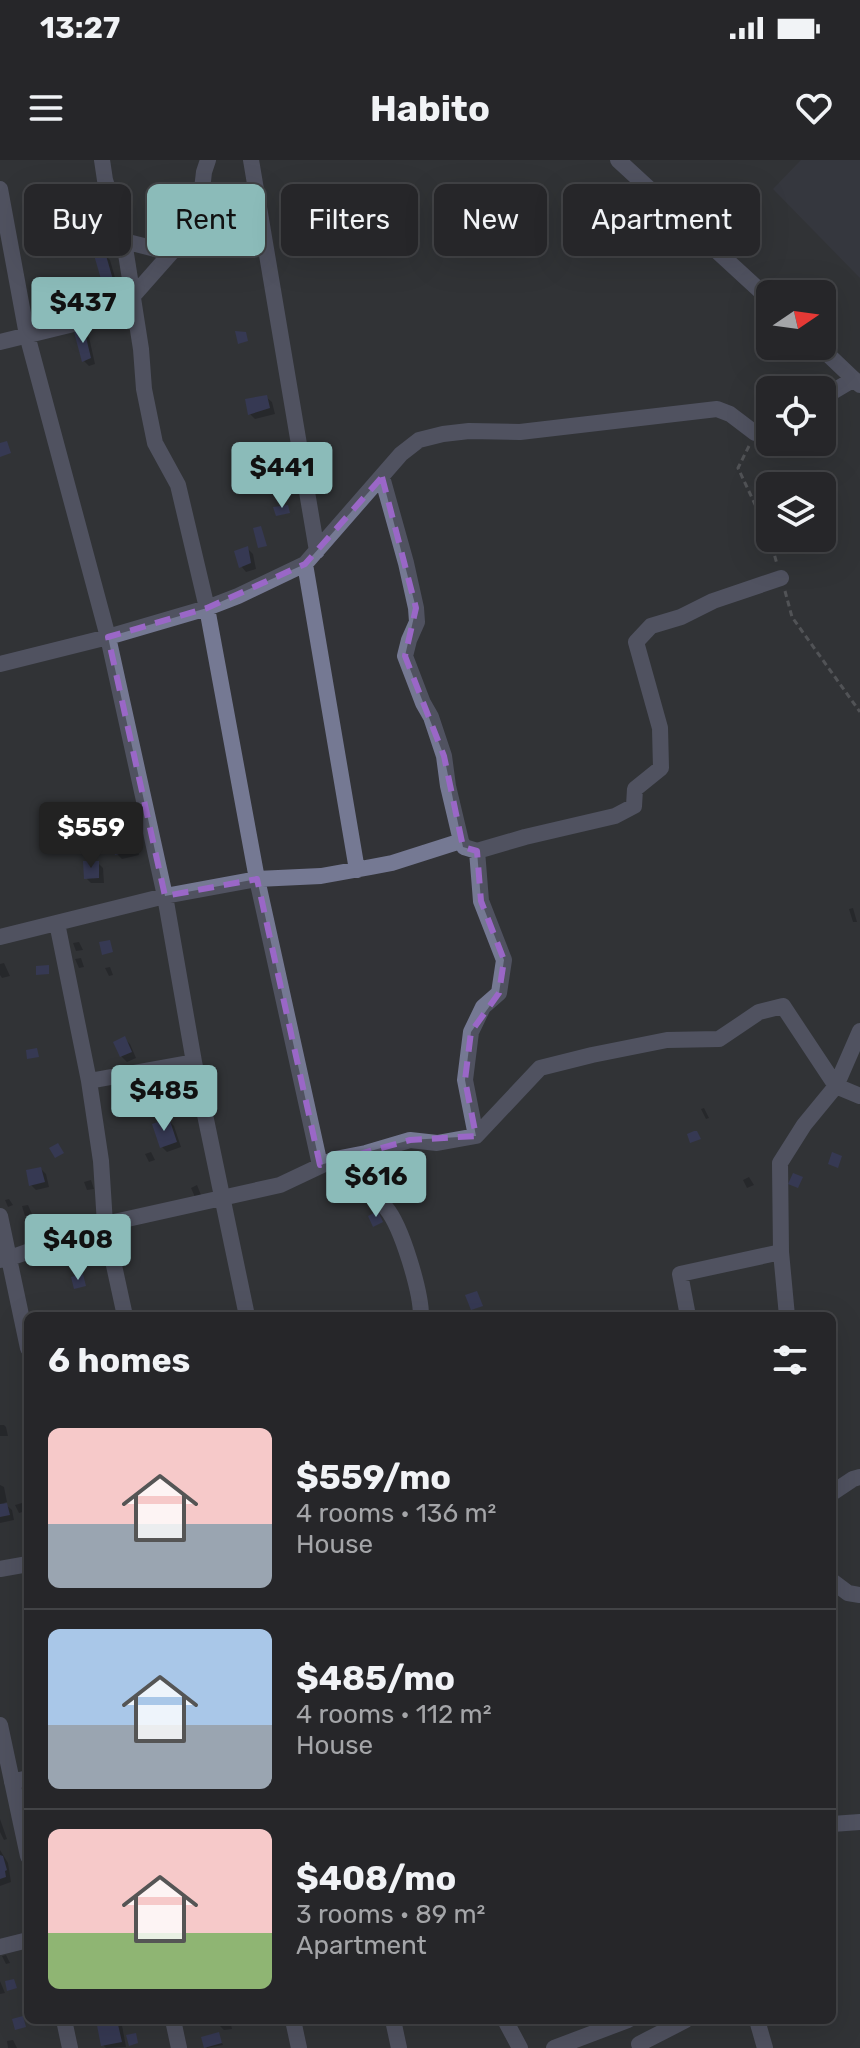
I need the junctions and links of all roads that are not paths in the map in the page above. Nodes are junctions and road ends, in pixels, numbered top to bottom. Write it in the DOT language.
graph roads {
  1 [pos="102,160"];
  2 [pos="208,160"];
  3 [pos="251,160"];
  4 [pos="618,160"];
  5 [pos="106,184"];
  6 [pos="203,184"];
  7 [pos="0,189"];
  8 [pos="126,256"];
  9 [pos="168,256"];
  10 [pos="756,287"];
  11 [pos="133,296"];
  12 [pos="27,335"];
  13 [pos="0,342"];
  14 [pos="834,360"];
  15 [pos="857,382"];
  16 [pos="836,392"];
  17 [pos="756,433"];
  18 [pos="382,477"];
  19 [pos="311,558"];
  20 [pos="781,578"];
  21 [pos="207,608"];
  22 [pos="108,637"];
  23 [pos="0,664"];
  24 [pos="461,841"];
  25 [pos="477,851"];
  26 [pos="357,870"];
  27 [pos="257,879"];
  28 [pos="165,896"];
  29 [pos="57,923"];
  30 [pos="0,937"];
  31 [pos="860,1031"];
  32 [pos="194,1062"];
  33 [pos="89,1081"];
  34 [pos="836,1086"];
  35 [pos="860,1096"];
  36 [pos="476,1136"];
  37 [pos="327,1162"];
  38 [pos="222,1198"];
  39 [pos="0,1216"];
  40 [pos="105,1224"];
  41 [pos="781,1252"];
  42 [pos="5,1259"];
  43 [pos="124,1312"];
  44 [pos="246,1312"];
  45 [pos="421,1312"];
  46 [pos="687,1312"];
  47 [pos="787,1312"];
  48 [pos="24,1333"];
  49 [pos="860,1477"];
  50 [pos="836,1490"];
  51 [pos="24,1565"];
  52 [pos="0,1569"];
  53 [pos="836,1584"];
  54 [pos="860,1595"];
  55 [pos="0,1725"];
  56 [pos="20,1780"];
  57 [pos="24,1818"];
  58 [pos="860,1822"];
  59 [pos="836,1824"];
  60 [pos="24,1941"];
  61 [pos="0,1947"];
  62 [pos="65,2024"];
  63 [pos="174,2024"];
  64 [pos="294,2024"];
  65 [pos="394,2024"];
  66 [pos="507,2024"];
  67 [pos="617,2024"];
  68 [pos="630,2024"];
  69 [pos="679,2024"];
  70 [pos="758,2024"];
  71 [pos="639,2046"];
  72 [pos="70,2048"];
  73 [pos="179,2048"];
  74 [pos="299,2048"];
  75 [pos="399,2048"];
  76 [pos="520,2048"];
  77 [pos="554,2048"];
  78 [pos="765,2048"];
  1 -- 5 [label="street"];
  2 -- 6 [label="street"];
  3 -- 19 [label="street"];
  4 -- 10 [label="street"];
  7 -- 12 [label="street"];
  8 -- 11 [label="street"];
  9 -- 11 [label="street"];
  11 -- 12 [label="street"];
  11 -- 21 [label="street"];
  12 -- 13 [label="street"];
  12 -- 22 [label="street"];
  14 -- 15 [label="street"];
  15 -- 16 [label="street"];
  17 -- 18 [label="street"];
  18 -- 19 [label="street"];
  18 -- 24 [label="street"];
  19 -- 21 [label="street"];
  19 -- 26 [label="street"];
  20 -- 25 [label="street"];
  21 -- 22 [label="street"];
  21 -- 27 [label="street"];
  22 -- 23 [label="street"];
  22 -- 28 [label="street"];
  24 -- 25 [label="street"];
  24 -- 26 [label="street"];
  25 -- 36 [label="street"];
  26 -- 27 [label="street"];
  27 -- 28 [label="street"];
  27 -- 37 [label="street"];
  28 -- 29 [label="street"];
  28 -- 32 [label="street"];
  29 -- 30 [label="street"];
  29 -- 33 [label="street"];
  31 -- 34 [label="street"];
  32 -- 33 [label="street"];
  32 -- 38 [label="street"];
  33 -- 40 [label="street"];
  34 -- 35 [label="street"];
  34 -- 36 [label="street"];
  34 -- 41 [label="street"];
  36 -- 37 [label="street"];
  37 -- 38 [label="street"];
  37 -- 45 [label="street"];
  38 -- 40 [label="street"];
  38 -- 44 [label="street"];
  39 -- 42 [label="street"];
  40 -- 42 [label="street"];
  40 -- 43 [label="street"];
  41 -- 46 [label="street"];
  41 -- 47 [label="street"];
  42 -- 48 [label="street"];
  49 -- 50 [label="street"];
  51 -- 52 [label="street"];
  53 -- 54 [label="street"];
  55 -- 56 [label="street"];
  56 -- 57 [label="street"];
  58 -- 59 [label="street"];
  60 -- 61 [label="street"];
  62 -- 72 [label="street"];
  63 -- 73 [label="street"];
  64 -- 74 [label="street"];
  65 -- 75 [label="street"];
  66 -- 76 [label="street"];
  67 -- 77 [label="street"];
  68 -- 71 [label="street"];
  69 -- 71 [label="street"];
  70 -- 78 [label="street"];
}
